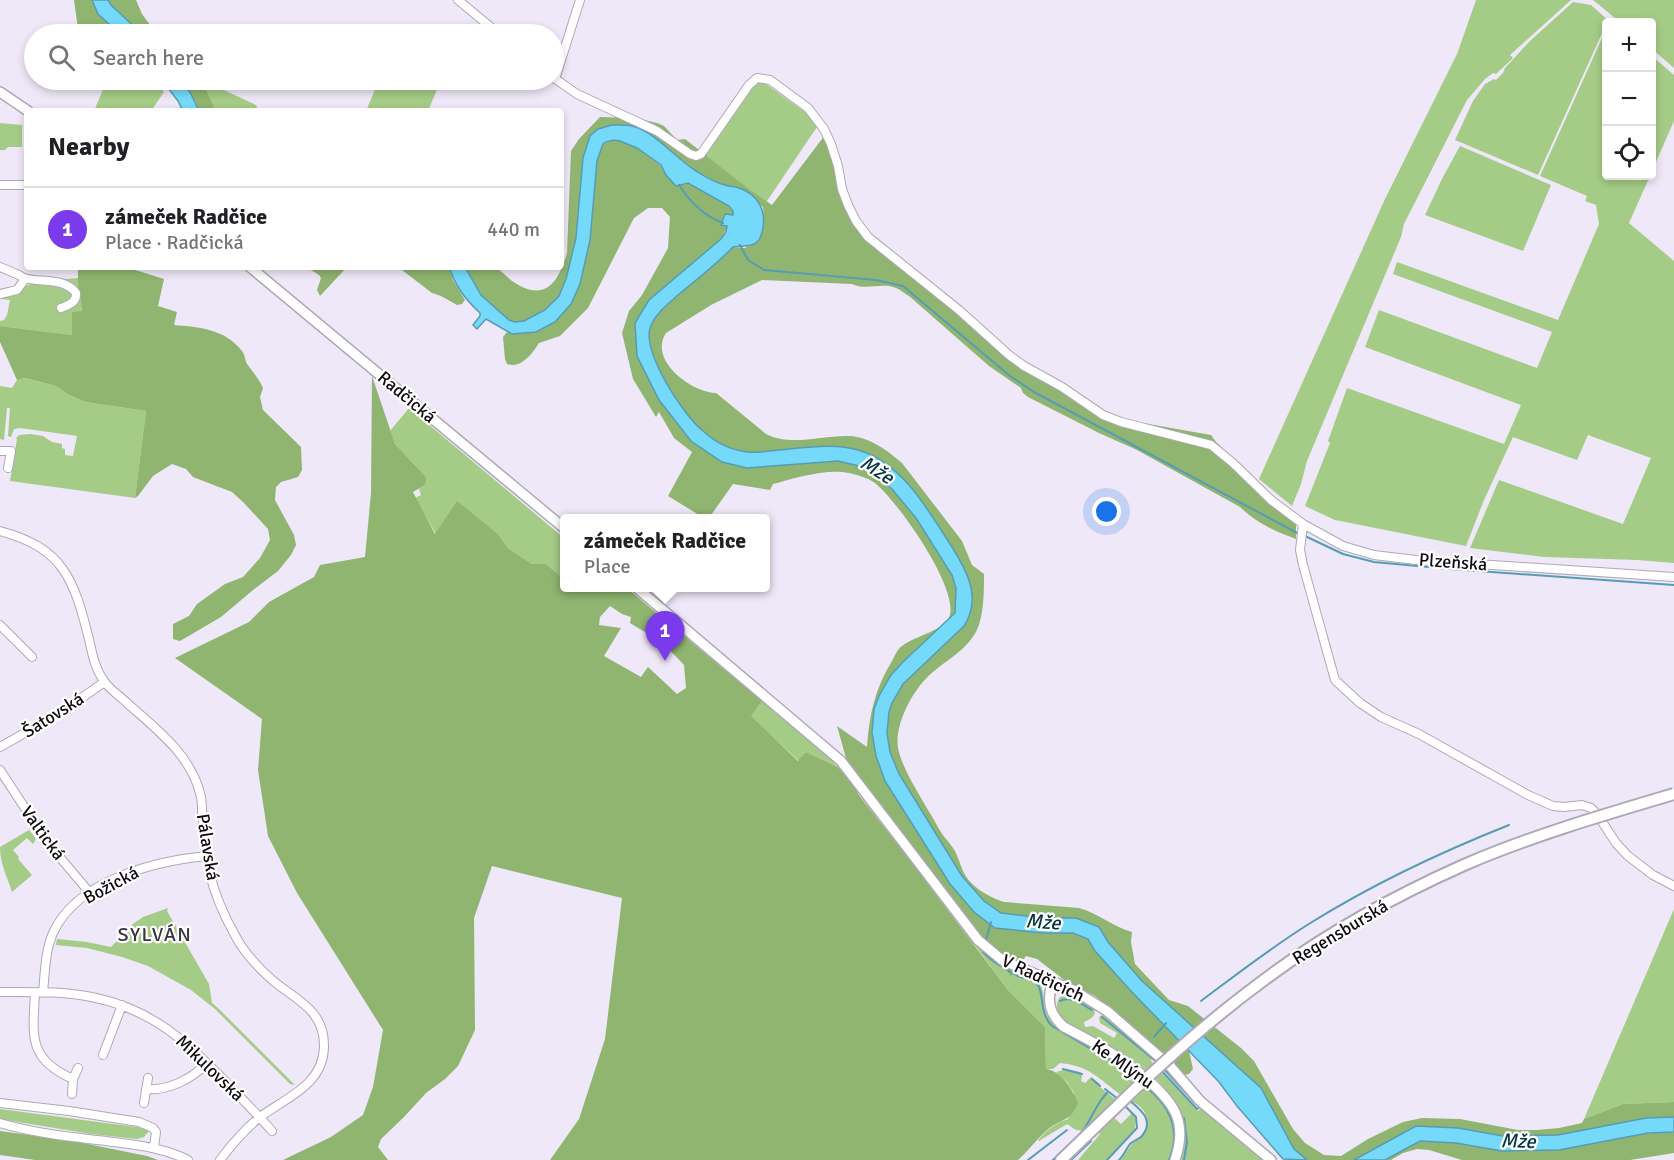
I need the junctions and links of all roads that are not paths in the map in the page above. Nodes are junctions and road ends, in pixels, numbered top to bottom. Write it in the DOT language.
graph roads {
  1 [pos="458,0"];
  2 [pos="580,0"];
  3 [pos="487,24"];
  4 [pos="564,48"];
  5 [pos="564,85"];
  6 [pos="0,92"];
  7 [pos="24,108"];
  8 [pos="0,185"];
  9 [pos="24,185"];
  10 [pos="0,267"];
  11 [pos="254,270"];
  12 [pos="24,278"];
  13 [pos="0,294"];
  14 [pos="61,308"];
  15 [pos="0,451"];
  16 [pos="8,468"];
  17 [pos="560,525"];
  18 [pos="1303,527"];
  19 [pos="0,531"];
  20 [pos="1674,577"];
  21 [pos="642,592"];
  22 [pos="0,625"];
  23 [pos="32,657"];
  24 [pos="104,682"];
  25 [pos="0,747"];
  26 [pos="0,770"];
  27 [pos="1674,794"];
  28 [pos="207,856"];
  29 [pos="1674,886"];
  30 [pos="90,893"];
  31 [pos="1053,982"];
  32 [pos="0,992"];
  33 [pos="39,992"];
  34 [pos="122,1005"];
  35 [pos="103,1055"];
  36 [pos="207,1063"];
  37 [pos="78,1068"];
  38 [pos="147,1078"];
  39 [pos="73,1079"];
  40 [pos="146,1089"];
  41 [pos="72,1094"];
  42 [pos="0,1103"];
  43 [pos="144,1103"];
  44 [pos="260,1117"];
  45 [pos="0,1125"];
  46 [pos="272,1131"];
  47 [pos="154,1147"];
  48 [pos="188,1160"];
  49 [pos="220,1160"];
  50 [pos="1061,1160"];
  51 [pos="1175,1160"];
  52 [pos="1271,1160"];
  1 -- 3 [label="street"];
  2 -- 4 [label="street"];
  5 -- 18 [label="street, Plzeňská"];
  6 -- 7 [label="street"];
  8 -- 9 [label="street"];
  10 -- 12 [label="street"];
  11 -- 17 [label="street, Radčická"];
  12 -- 13 [label="street"];
  12 -- 14 [label="street"];
  15 -- 16 [label="street"];
  18 -- 20 [label="street, Plzeňská"];
  18 -- 29 [label="street"];
  19 -- 24 [label="street, Pálavská"];
  21 -- 31 [label="street, V Radčicích"];
  22 -- 23 [label="street"];
  24 -- 25 [label="street, Šatovská"];
  24 -- 28 [label="street, Pálavská"];
  26 -- 30 [label="street, Valtická"];
  27 -- 50 [label="main road, Regensburská, bridge"];
  28 -- 30 [label="street, Božická"];
  28 -- 44 [label="street, Pálavská"];
  30 -- 33 [label="street, Božická"];
  31 -- 51 [label="street, Ke Mlýnu"];
  31 -- 52 [label="street, V Radčicích"];
  32 -- 33 [label="street, Mikulovská"];
  33 -- 34 [label="street, Mikulovská"];
  33 -- 39 [label="street, Božická"];
  34 -- 35 [label="street"];
  34 -- 36 [label="street, Mikulovská"];
  36 -- 40 [label="street"];
  36 -- 44 [label="street, Mikulovská"];
  37 -- 39 [label="street"];
  38 -- 40 [label="street"];
  39 -- 41 [label="street"];
  40 -- 43 [label="street"];
  42 -- 47 [label="street"];
  44 -- 46 [label="street, Mikulovská"];
  44 -- 49 [label="street, Pálavská"];
  45 -- 47 [label="street"];
  47 -- 48 [label="street"];
}
